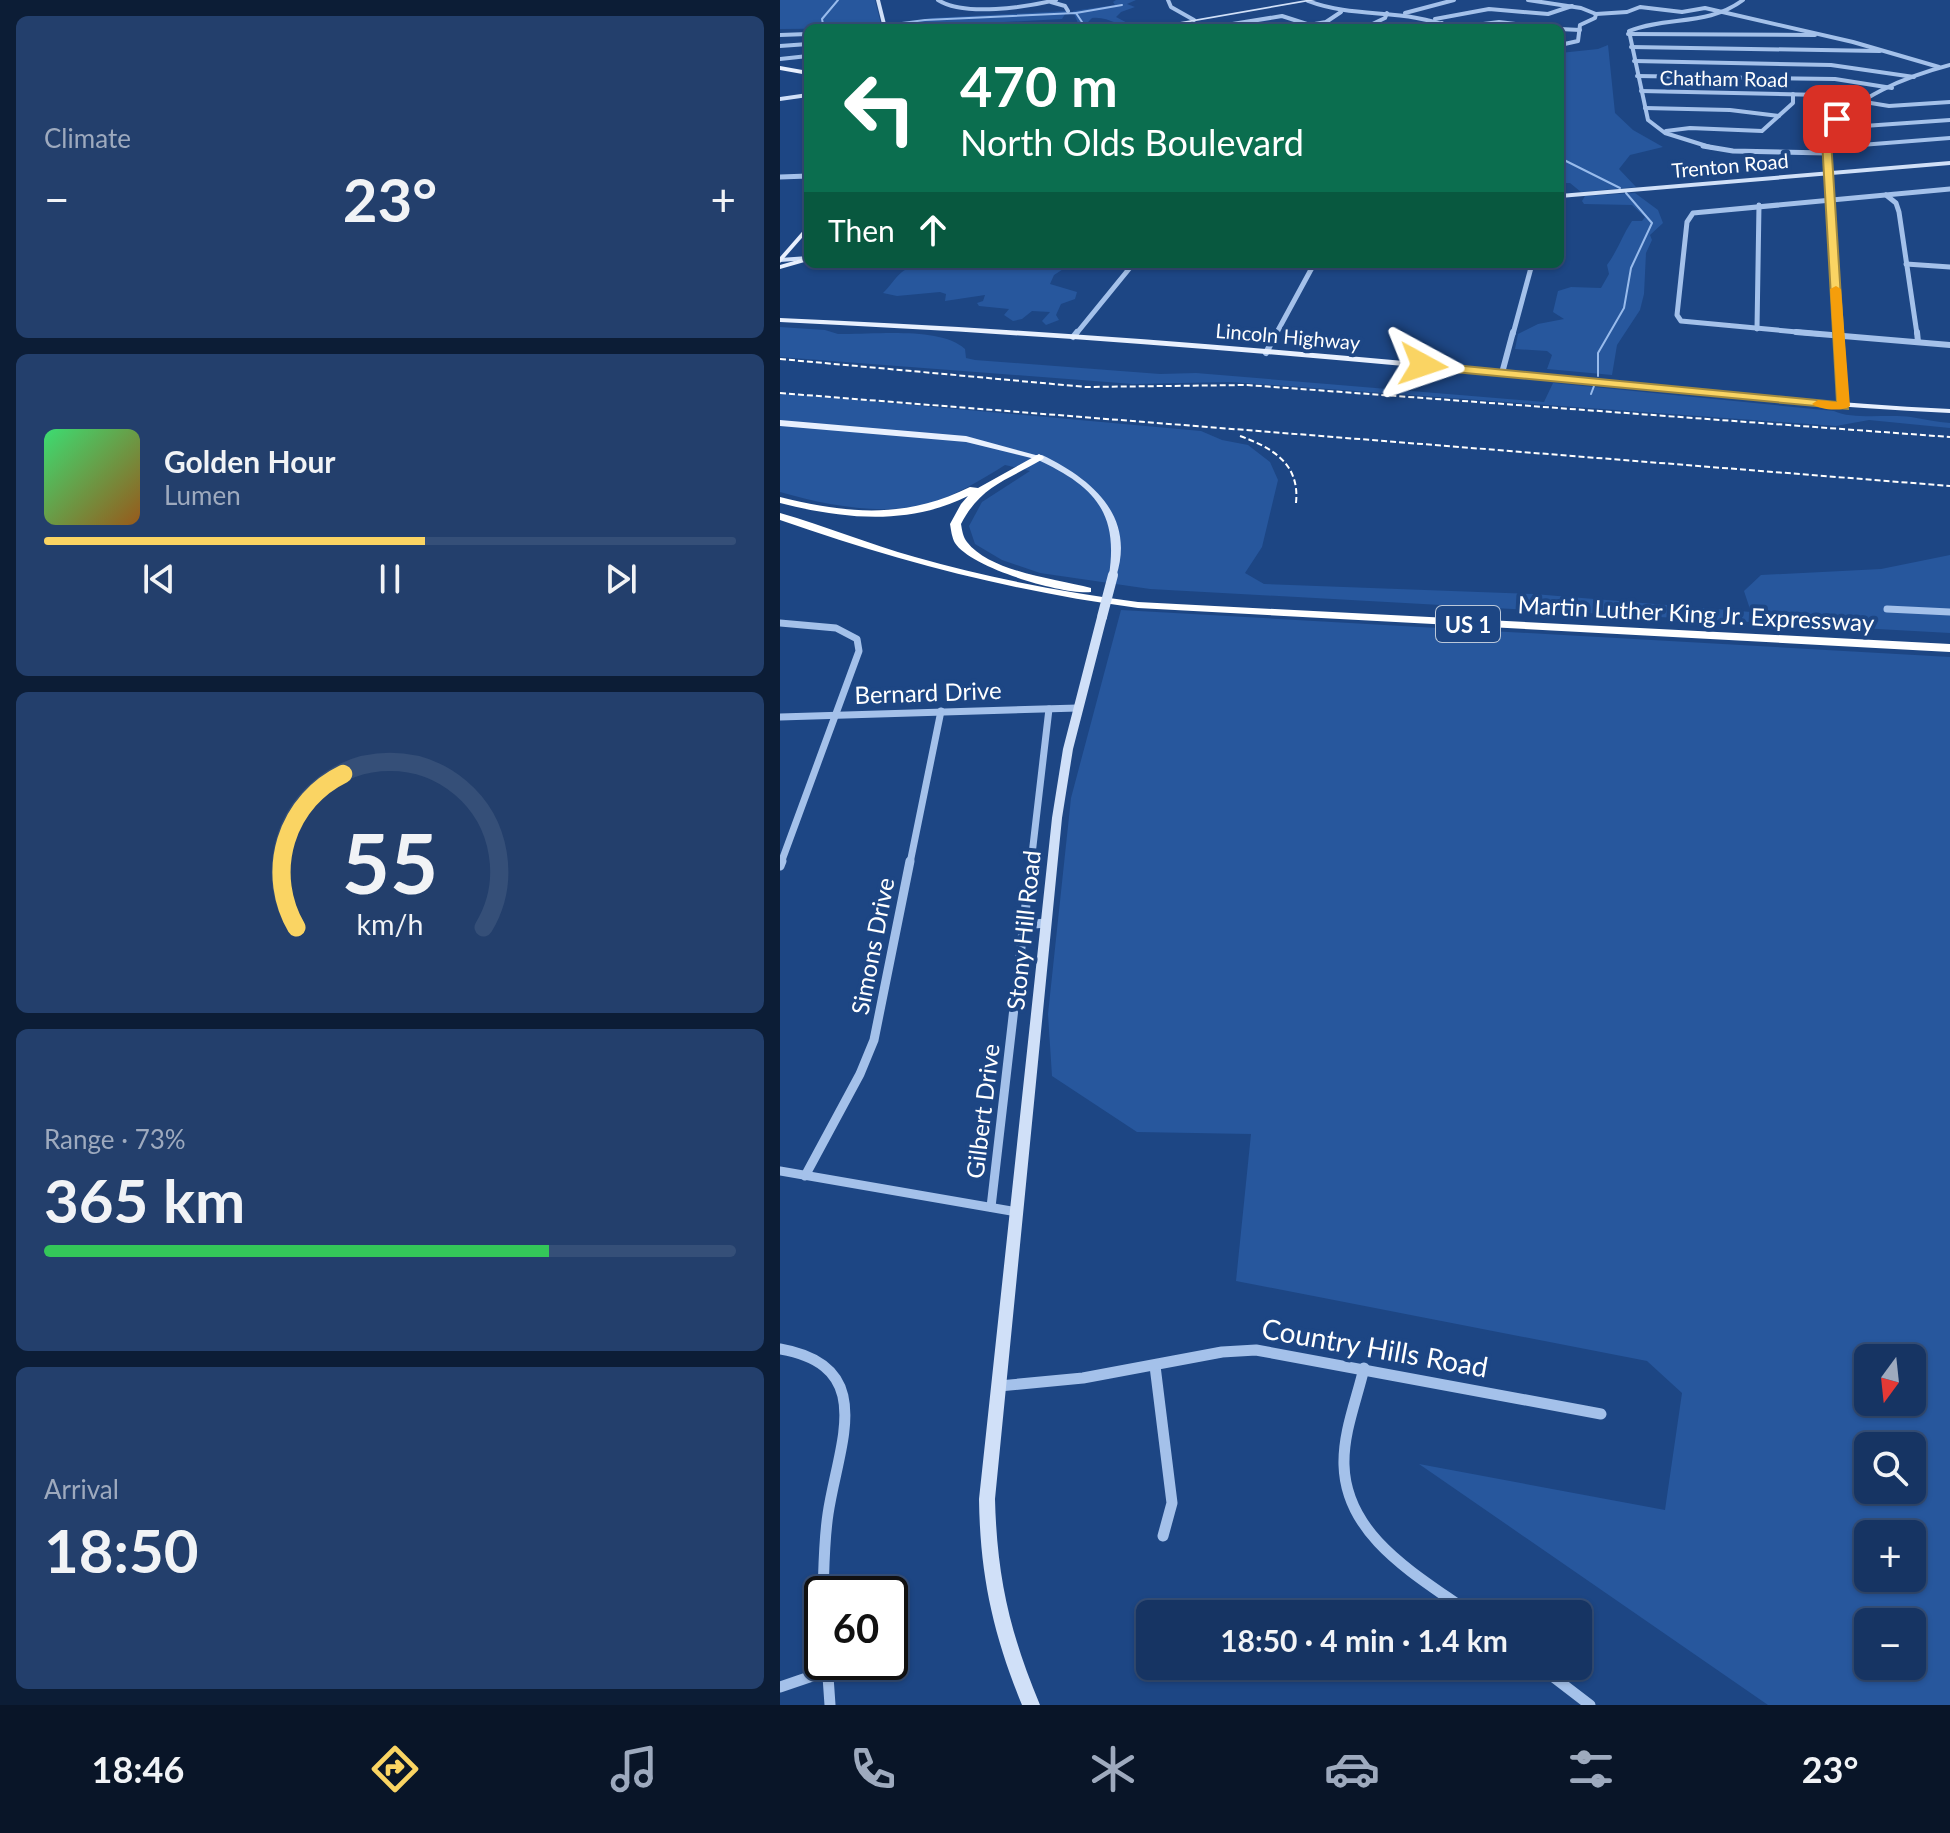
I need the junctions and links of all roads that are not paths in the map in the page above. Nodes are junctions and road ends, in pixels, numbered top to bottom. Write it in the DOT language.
graph roads {
  1 [pos="878,0"];
  2 [pos="939,0"];
  3 [pos="1168,0"];
  4 [pos="1281,0"];
  5 [pos="1311,0"];
  6 [pos="1454,0"];
  7 [pos="1528,0"];
  8 [pos="1743,0"];
  9 [pos="1053,1"];
  10 [pos="1014,2"];
  11 [pos="1289,4"];
  12 [pos="1572,6"];
  13 [pos="1068,11"];
  14 [pos="1341,12"];
  15 [pos="1723,12"];
  16 [pos="1387,13"];
  17 [pos="1404,14"];
  18 [pos="1596,14"];
  19 [pos="1433,19"];
  20 [pos="1194,20"];
  21 [pos="1442,23"];
  22 [pos="884,24"];
  23 [pos="1171,24"];
  24 [pos="1233,24"];
  25 [pos="1307,24"];
  26 [pos="1314,24"];
  27 [pos="1374,24"];
  28 [pos="1437,24"];
  29 [pos="1485,24"];
  30 [pos="1517,24"];
  31 [pos="1564,29"];
  32 [pos="1580,30"];
  33 [pos="1733,30"];
  34 [pos="804,34"];
  35 [pos="1628,34"];
  36 [pos="1819,34"];
  37 [pos="780,35"];
  38 [pos="1736,36"];
  39 [pos="804,44"];
  40 [pos="1564,44"];
  41 [pos="780,46"];
  42 [pos="1631,47"];
  43 [pos="1885,50"];
  44 [pos="804,56"];
  45 [pos="780,59"];
  46 [pos="1634,61"];
  47 [pos="1950,65"];
  48 [pos="780,66"];
  49 [pos="1940,67"];
  50 [pos="804,70"];
  51 [pos="1637,76"];
  52 [pos="1915,78"];
  53 [pos="1893,89"];
  54 [pos="1641,91"];
  55 [pos="1793,94"];
  56 [pos="804,96"];
  57 [pos="780,99"];
  58 [pos="1866,102"];
  59 [pos="1950,102"];
  60 [pos="1645,108"];
  61 [pos="1779,116"];
  62 [pos="1950,120"];
  63 [pos="1833,123"];
  64 [pos="1666,131"];
  65 [pos="1950,138"];
  66 [pos="1826,144"];
  67 [pos="1827,153"];
  68 [pos="1950,163"];
  69 [pos="1829,173"];
  70 [pos="804,176"];
  71 [pos="780,177"];
  72 [pos="1950,189"];
  73 [pos="1886,195"];
  74 [pos="1564,196"];
  75 [pos="1830,199"];
  76 [pos="1759,205"];
  77 [pos="804,223"];
  78 [pos="804,232"];
  79 [pos="790,250"];
  80 [pos="780,251"];
  81 [pos="804,257"];
  82 [pos="804,259"];
  83 [pos="780,262"];
  84 [pos="1906,264"];
  85 [pos="1950,267"];
  86 [pos="1130,268"];
  87 [pos="1312,268"];
  88 [pos="1531,268"];
  89 [pos="780,318"];
  90 [pos="1757,329"];
  91 [pos="1839,335"];
  92 [pos="1073,337"];
  93 [pos="1918,342"];
  94 [pos="1950,345"];
  95 [pos="1266,353"];
  96 [pos="1502,373"];
  97 [pos="1844,406"];
  98 [pos="1950,411"];
  99 [pos="780,423"];
  100 [pos="1036,456"];
  101 [pos="780,500"];
  102 [pos="780,509"];
  103 [pos="780,516"];
  104 [pos="780,523"];
  105 [pos="879,551"];
  106 [pos="1091,591"];
  107 [pos="1887,609"];
  108 [pos="1950,612"];
  109 [pos="780,623"];
  110 [pos="1950,639"];
  111 [pos="1950,648"];
  112 [pos="1078,708"];
  113 [pos="1049,709"];
  114 [pos="941,711"];
  115 [pos="836,715"];
  116 [pos="780,717"];
  117 [pos="780,866"];
  118 [pos="1046,923"];
  119 [pos="1023,925"];
  120 [pos="780,1171"];
  121 [pos="805,1176"];
  122 [pos="991,1207"];
  123 [pos="1018,1212"];
  124 [pos="780,1349"];
  125 [pos="1155,1366"];
  126 [pos="1364,1368"];
  127 [pos="998,1386"];
  128 [pos="1601,1414"];
  129 [pos="1163,1536"];
  130 [pos="823,1576"];
  131 [pos="1452,1600"];
  132 [pos="804,1676"];
  133 [pos="828,1680"];
  134 [pos="1557,1680"];
  135 [pos="780,1687"];
  136 [pos="830,1705"];
  137 [pos="1031,1705"];
  138 [pos="1590,1705"];
  1 -- 22 [label="street"];
  2 -- 10 [label="street"];
  3 -- 20 [label="street"];
  4 -- 11 [label="street"];
  5 -- 11 [label="street"];
  5 -- 14 [label="street"];
  6 -- 17 [label="street"];
  7 -- 12 [label="street"];
  8 -- 15 [label="street"];
  9 -- 10 [label="street"];
  9 -- 13 [label="street"];
  11 -- 20 [label="street"];
  12 -- 18 [label="street"];
  12 -- 19 [label="street"];
  14 -- 16 [label="street"];
  14 -- 26 [label="street"];
  15 -- 18 [label="street"];
  15 -- 35 [label="street"];
  15 -- 36 [label="street"];
  16 -- 17 [label="street"];
  16 -- 27 [label="street"];
  17 -- 19 [label="street"];
  18 -- 32 [label="street"];
  19 -- 21 [label="street"];
  20 -- 23 [label="street"];
  21 -- 28 [label="street"];
  24 -- 25 [label="street"];
  29 -- 30 [label="street"];
  31 -- 32 [label="street"];
  32 -- 40 [label="street"];
  33 -- 38 [label="street"];
  34 -- 37 [label="street"];
  35 -- 38 [label="street"];
  35 -- 42 [label="street"];
  36 -- 38 [label="street"];
  36 -- 43 [label="street"];
  39 -- 41 [label="street"];
  42 -- 43 [label="street"];
  42 -- 46 [label="street"];
  43 -- 49 [label="street"];
  44 -- 45 [label="street"];
  46 -- 51 [label="street"];
  46 -- 52 [label="street"];
  47 -- 49 [label="street"];
  48 -- 50 [label="main road"];
  49 -- 52 [label="street"];
  51 -- 53 [label="street"];
  51 -- 54 [label="street"];
  52 -- 53 [label="street"];
  53 -- 58 [label="street"];
  54 -- 55 [label="street, Chatham Road"];
  54 -- 60 [label="street"];
  55 -- 58 [label="street, Chatham Road"];
  55 -- 61 [label="street"];
  56 -- 57 [label="street"];
  58 -- 59 [label="street, Chatham Road"];
  58 -- 63 [label="street"];
  60 -- 61 [label="street"];
  60 -- 64 [label="street"];
  61 -- 64 [label="street"];
  62 -- 63 [label="street"];
  63 -- 66 [label="street"];
  64 -- 67 [label="street"];
  65 -- 66 [label="street"];
  66 -- 67 [label="street"];
  67 -- 69 [label="street"];
  68 -- 69 [label="street, Trenton Road"];
  69 -- 74 [label="street, Trenton Road"];
  69 -- 75 [label="street"];
  70 -- 71 [label="street"];
  72 -- 73 [label="street"];
  73 -- 75 [label="street"];
  73 -- 84 [label="street"];
  75 -- 76 [label="street"];
  75 -- 91 [label="street"];
  76 -- 90 [label="street"];
  76 -- 90 [label="street"];
  77 -- 80 [label="main road"];
  78 -- 79 [label="main road"];
  79 -- 81 [label="main road"];
  79 -- 83 [label="main road"];
  82 -- 83 [label="main road"];
  84 -- 85 [label="street"];
  84 -- 93 [label="street"];
  86 -- 92 [label="street"];
  87 -- 95 [label="street"];
  88 -- 96 [label="street"];
  89 -- 92 [label="main road, Lincoln Highway"];
  90 -- 91 [label="street"];
  91 -- 93 [label="street"];
  91 -- 97 [label="street"];
  92 -- 95 [label="main road, Lincoln Highway"];
  93 -- 94 [label="street"];
  95 -- 96 [label="main road, Lincoln Highway"];
  96 -- 97 [label="main road, Lincoln Highway"];
  97 -- 98 [label="main road, Lincoln Highway"];
  99 -- 100 [label="main road, Stony Hill Road"];
  100 -- 101 [label="highway"];
  100 -- 106 [label="highway"];
  100 -- 112 [label="street, Stony Hill Road, bridge"];
  102 -- 106 [label="highway, Martin Luther King Jr. Expressway / US 1"];
  103 -- 105 [label="highway, Martin Luther King Jr. Expressway / US 1"];
  104 -- 105 [label="highway"];
  105 -- 111 [label="highway, Martin Luther King Jr. Expressway / US 1"];
  106 -- 110 [label="highway, Martin Luther King Jr. Expressway / US 1"];
  107 -- 108 [label="street"];
  109 -- 115 [label="street"];
  112 -- 113 [label="street, Bernard Drive"];
  112 -- 118 [label="street, Stony Hill Road"];
  113 -- 114 [label="street, Bernard Drive"];
  113 -- 119 [label="street, Gilbert Drive"];
  114 -- 115 [label="street, Bernard Drive"];
  114 -- 121 [label="street, Simons Drive"];
  115 -- 116 [label="street, Bernard Drive"];
  115 -- 117 [label="street"];
  118 -- 119 [label="street"];
  118 -- 123 [label="street, Stony Hill Road"];
  119 -- 122 [label="street, Gilbert Drive"];
  120 -- 121 [label="street"];
  121 -- 122 [label="street"];
  122 -- 123 [label="street"];
  123 -- 127 [label="street, Stony Hill Road"];
  124 -- 130 [label="street"];
  125 -- 126 [label="street, Country Hills Road"];
  125 -- 127 [label="street, Country Hills Road"];
  125 -- 129 [label="street"];
  126 -- 128 [label="street, Country Hills Road"];
  126 -- 131 [label="street"];
  127 -- 137 [label="street, Stony Hill Road"];
  132 -- 135 [label="street"];
  133 -- 136 [label="street"];
  134 -- 138 [label="street"];
}
